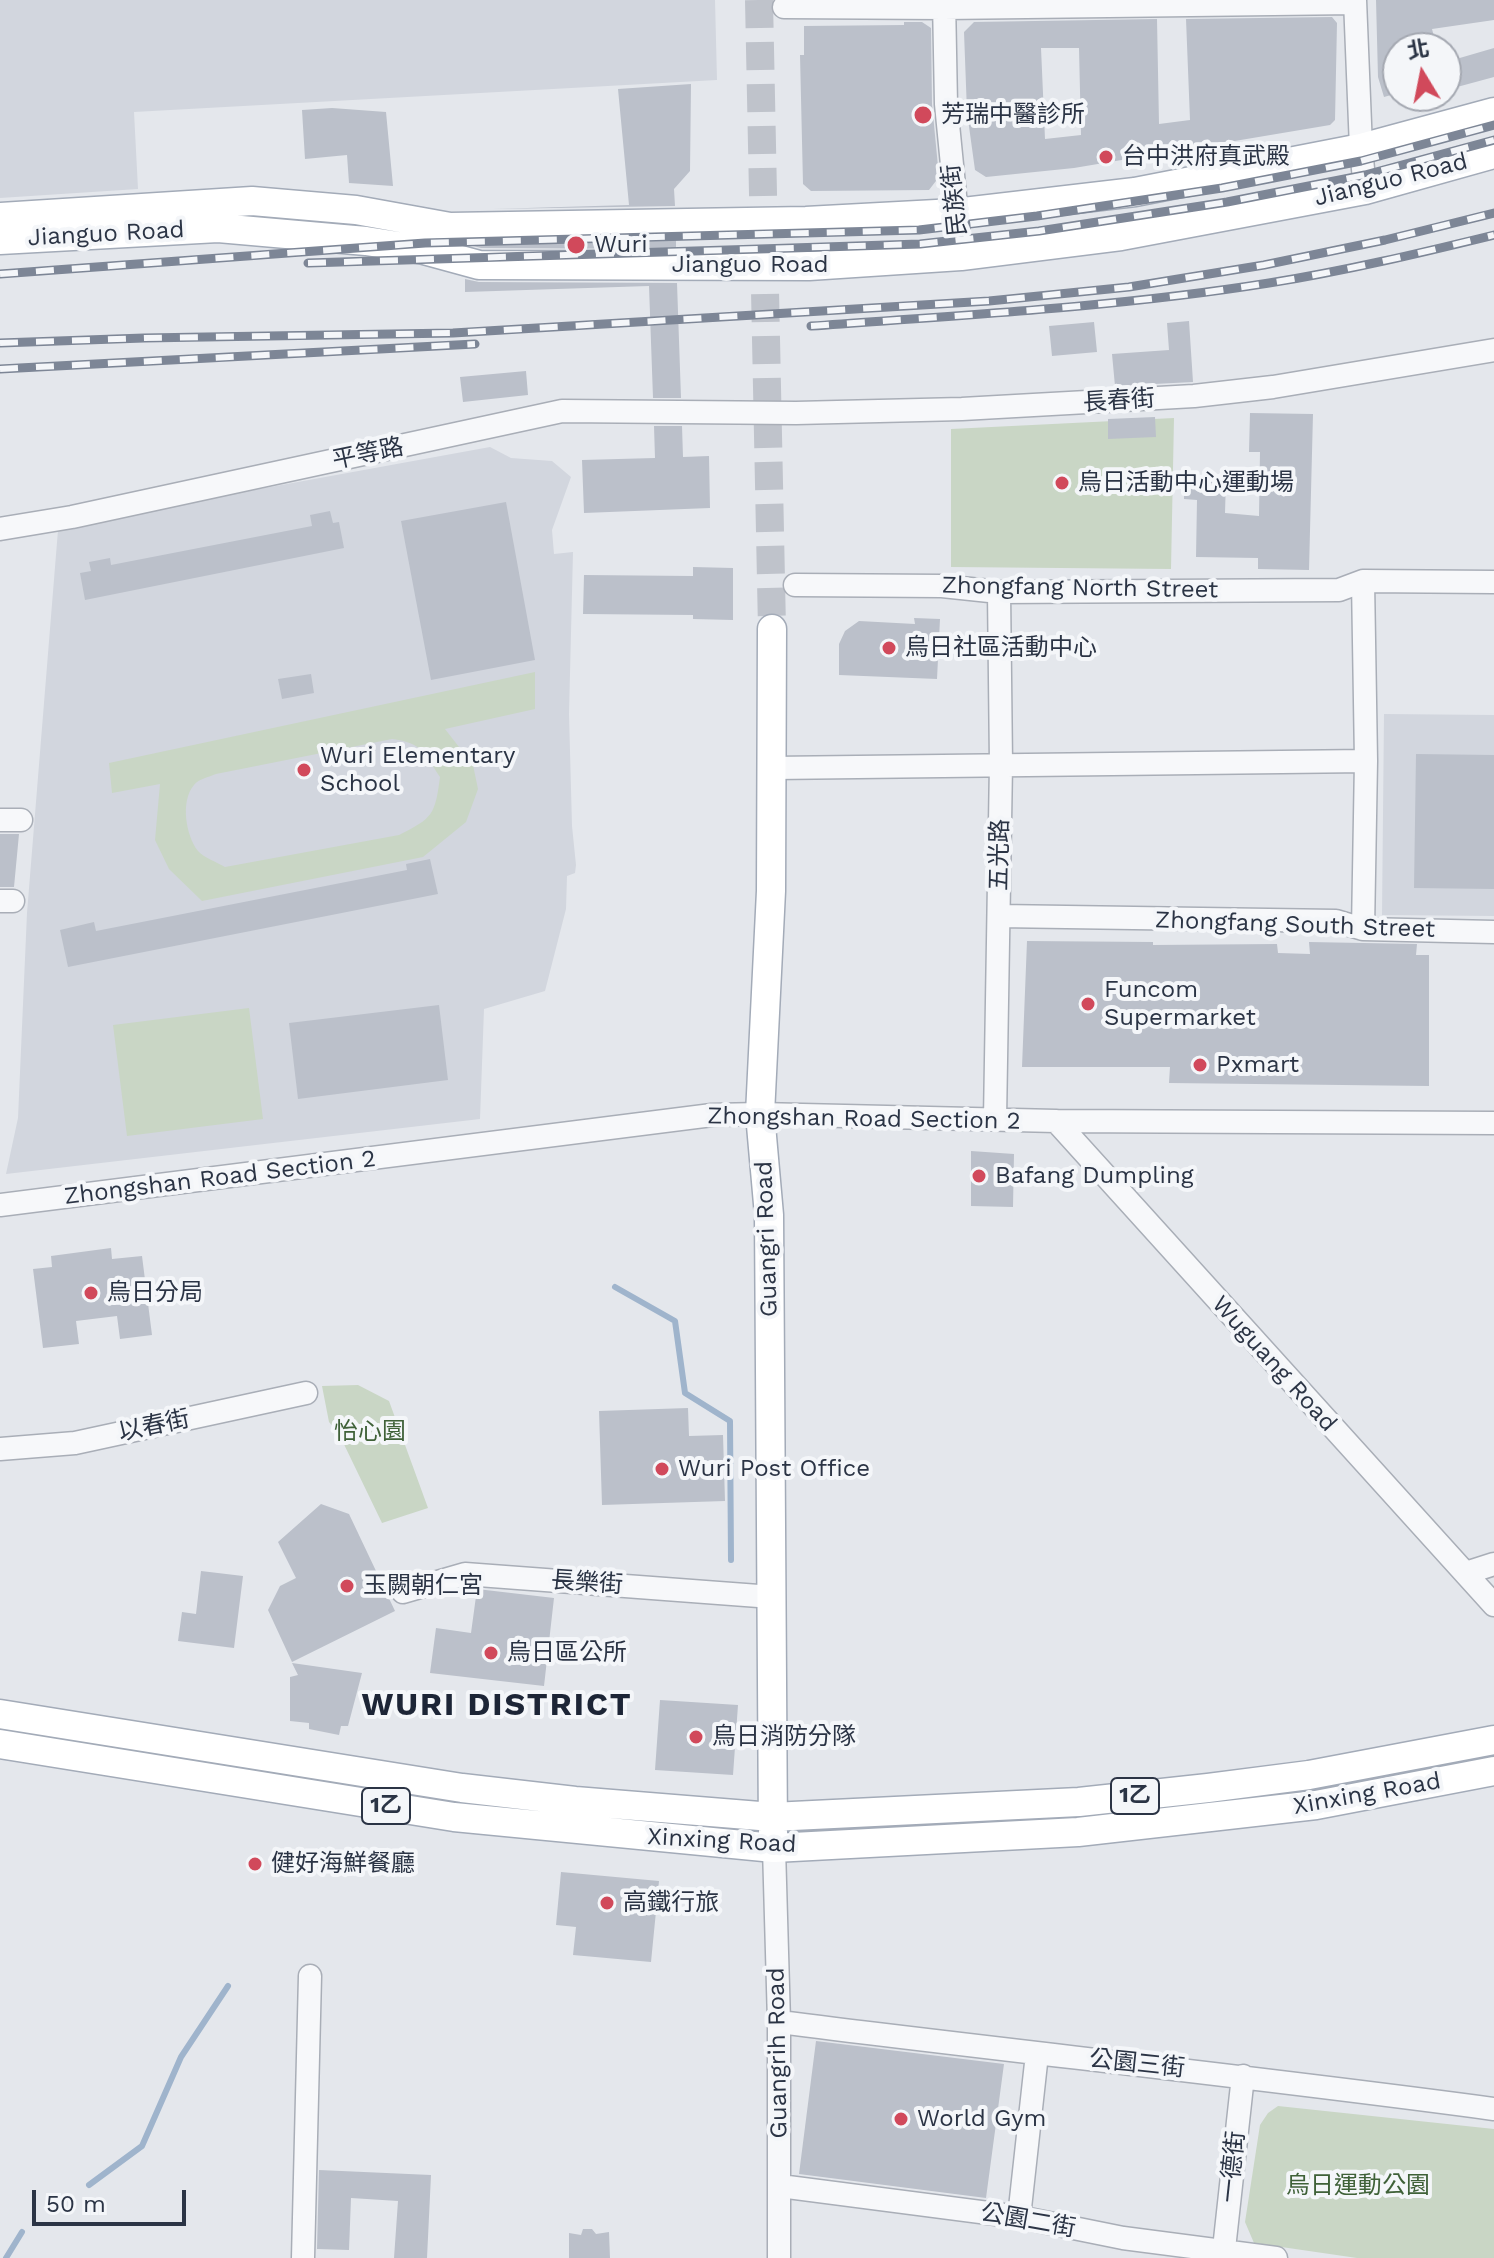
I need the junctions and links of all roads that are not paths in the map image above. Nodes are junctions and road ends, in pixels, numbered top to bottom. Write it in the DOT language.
graph roads {
  1 [pos="1355,2"];
  2 [pos="944,4"];
  3 [pos="784,7"];
  4 [pos="1494,112"];
  5 [pos="1361,148"];
  6 [pos="1494,154"];
  7 [pos="1365,190"];
  8 [pos="955,213"];
  9 [pos="0,217"];
  10 [pos="0,240"];
  11 [pos="961,256"];
  12 [pos="1494,350"];
  13 [pos="740,413"];
  14 [pos="0,529"];
  15 [pos="1363,581"];
  16 [pos="1494,582"];
  17 [pos="795,585"];
  18 [pos="999,592"];
  19 [pos="772,629"];
  20 [pos="1366,761"];
  21 [pos="1001,764"];
  22 [pos="773,768"];
  23 [pos="999,916"];
  24 [pos="1363,929"];
  25 [pos="1494,932"];
  26 [pos="760,1114"];
  27 [pos="995,1119"];
  28 [pos="1056,1121"];
  29 [pos="1494,1123"];
  30 [pos="0,1205"];
  31 [pos="306,1393"];
  32 [pos="0,1449"];
  33 [pos="1494,1564"];
  34 [pos="1466,1573"];
  35 [pos="403,1592"];
  36 [pos="772,1597"];
  37 [pos="1494,1605"];
  38 [pos="0,1714"];
  39 [pos="1494,1740"];
  40 [pos="0,1744"];
  41 [pos="1494,1771"];
  42 [pos="772,1817"];
  43 [pos="774,1848"];
  44 [pos="310,1976"];
  45 [pos="779,2022"];
  46 [pos="1037,2054"];
  47 [pos="1243,2076"];
  48 [pos="1494,2109"];
  49 [pos="780,2186"];
  50 [pos="1019,2217"];
  51 [pos="1224,2254"];
  52 [pos="303,2258"];
  53 [pos="779,2258"];
  54 [pos="1276,2258"];
  1 -- 2 [label="street"];
  1 -- 5 [label="street"];
  2 -- 3 [label="street"];
  2 -- 8 [label="street, 民族街"];
  4 -- 5 [label="main road, Jianguo Road"];
  5 -- 7 [label="street"];
  5 -- 8 [label="main road, Jianguo Road"];
  6 -- 7 [label="main road, Jianguo Road"];
  7 -- 11 [label="main road, Jianguo Road"];
  8 -- 9 [label="main road, Jianguo Road"];
  8 -- 11 [label="street, 民族街"];
  10 -- 11 [label="main road, Jianguo Road"];
  12 -- 13 [label="street, 長春街"];
  13 -- 14 [label="street, 平等路"];
  15 -- 16 [label="street, Zhongfang North Street"];
  15 -- 18 [label="street, Zhongfang North Street"];
  15 -- 20 [label="street"];
  17 -- 18 [label="street, Zhongfang North Street"];
  18 -- 21 [label="street, 五光路"];
  19 -- 22 [label="main road, Guangri Road"];
  20 -- 21 [label="street"];
  20 -- 24 [label="street"];
  21 -- 22 [label="street"];
  21 -- 23 [label="street, 五光路"];
  22 -- 26 [label="main road, Guangri Road"];
  23 -- 24 [label="street, Zhongfang South Street"];
  23 -- 27 [label="street, 五光路"];
  24 -- 25 [label="street, Zhongfang South Street"];
  26 -- 27 [label="street, Zhongshan Road Section 2"];
  26 -- 30 [label="street, Zhongshan Road Section 2"];
  26 -- 36 [label="main road, Guangri Road"];
  27 -- 28 [label="street, Zhongshan Road Section 2"];
  28 -- 29 [label="street, Zhongshan Road Section 2"];
  28 -- 34 [label="street, Wuguang Road"];
  31 -- 32 [label="street, 以春街"];
  33 -- 34 [label="street"];
  34 -- 37 [label="street, Wuguang Road"];
  35 -- 36 [label="street, 長樂街"];
  36 -- 42 [label="main road, Guangri Road"];
  38 -- 42 [label="main road, Xinxing Road / 1乙"];
  39 -- 42 [label="main road, Xinxing Road / 1乙"];
  40 -- 43 [label="main road, Xinxing Road / 1乙"];
  41 -- 43 [label="main road, Xinxing Road / 1乙"];
  42 -- 43 [label="main road, Guangri Road"];
  43 -- 45 [label="street, Guangrih Road"];
  44 -- 52 [label="street"];
  45 -- 46 [label="street, 公園三街"];
  45 -- 49 [label="street, Guangrih Road"];
  46 -- 47 [label="street, 公園三街"];
  46 -- 50 [label="street"];
  47 -- 48 [label="street, 公園三街"];
  47 -- 51 [label="street, 一德街"];
  49 -- 50 [label="street, 公園二街"];
  49 -- 53 [label="street, Guangrih Road"];
  50 -- 51 [label="street, 公園二街"];
  51 -- 54 [label="street, 公園二街"];
}
